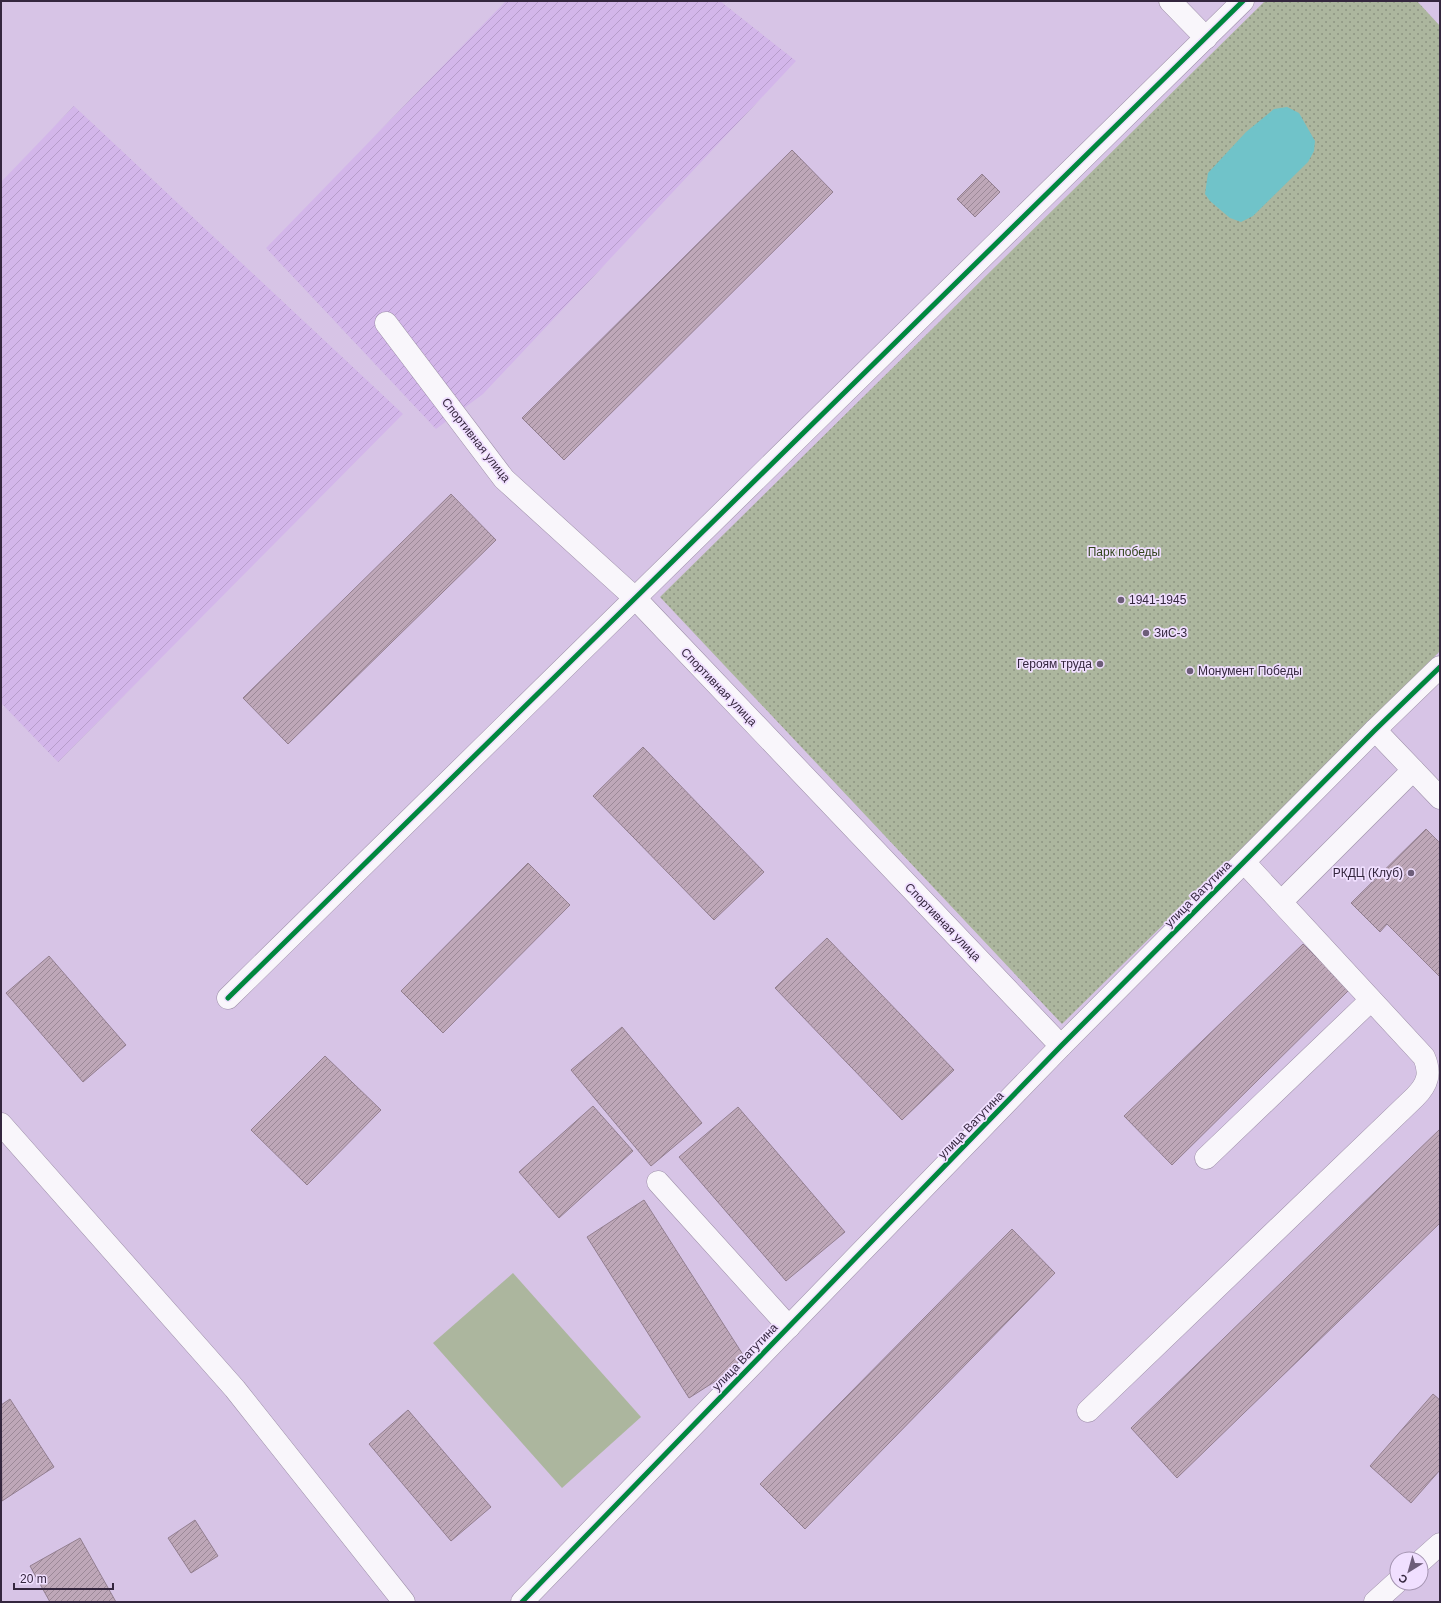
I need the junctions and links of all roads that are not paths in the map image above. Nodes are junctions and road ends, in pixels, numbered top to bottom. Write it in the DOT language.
graph roads {
  1 [pos="1170,1"];
  2 [pos="1243,1"];
  3 [pos="1206,38"];
  4 [pos="386,323"];
  5 [pos="635,598"];
  6 [pos="1440,667"];
  7 [pos="1375,730"];
  8 [pos="1413,770"];
  9 [pos="1440,798"];
  10 [pos="1244,862"];
  11 [pos="1281,902"];
  12 [pos="228,998"];
  13 [pos="1371,1000"];
  14 [pos="1061,1046"];
  15 [pos="1,1124"];
  16 [pos="1206,1158"];
  17 [pos="658,1182"];
  18 [pos="789,1326"];
  19 [pos="1088,1411"];
  20 [pos="1440,1544"];
  21 [pos="1429,1554"];
  22 [pos="1389,1589"];
  23 [pos="404,1602"];
  24 [pos="522,1602"];
  25 [pos="1375,1602"];
  1 -- 3 [label="street"];
  2 -- 3 [label="street"];
  3 -- 5 [label="street"];
  4 -- 5 [label="street, Спортивная улица"];
  5 -- 12 [label="street"];
  5 -- 14 [label="street, Спортивная улица"];
  6 -- 7 [label="street, улица Ватутина"];
  7 -- 8 [label="street"];
  7 -- 10 [label="street, улица Ватутина"];
  8 -- 9 [label="street"];
  8 -- 11 [label="street"];
  10 -- 11 [label="street"];
  10 -- 14 [label="street, улица Ватутина"];
  11 -- 13 [label="street"];
  13 -- 16 [label="street"];
  13 -- 19 [label="street"];
  14 -- 18 [label="street, улица Ватутина"];
  15 -- 23 [label="street"];
  17 -- 18 [label="street"];
  18 -- 24 [label="street, улица Ватутина"];
  20 -- 21 [label="street"];
  22 -- 25 [label="street"];
}
